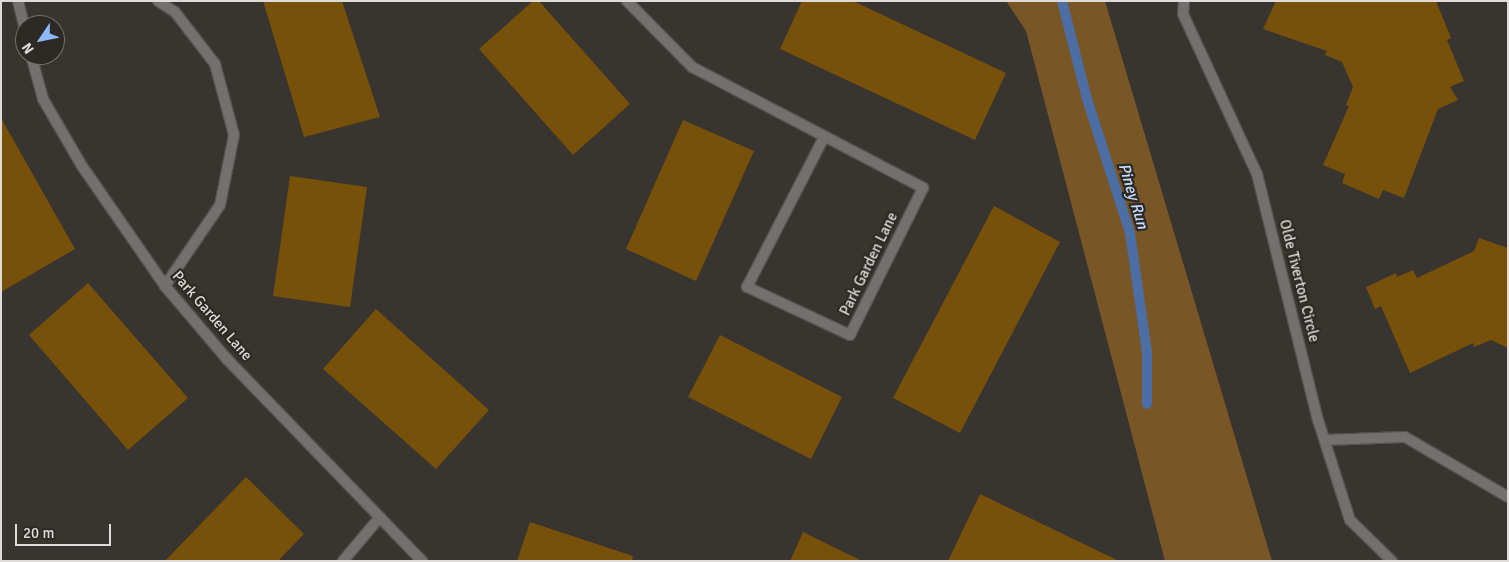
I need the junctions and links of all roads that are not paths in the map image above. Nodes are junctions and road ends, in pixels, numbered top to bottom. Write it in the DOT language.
graph roads {
  1 [pos="18,1"];
  2 [pos="158,1"];
  3 [pos="627,1"];
  4 [pos="1184,1"];
  5 [pos="21,15"];
  6 [pos="34,65"];
  7 [pos="824,137"];
  8 [pos="165,286"];
  9 [pos="1325,440"];
  10 [pos="1508,497"];
  11 [pos="380,516"];
  12 [pos="343,561"];
  13 [pos="422,561"];
  14 [pos="1392,561"];
  1 -- 5 [label="street"];
  2 -- 8 [label="street"];
  3 -- 7 [label="street, Park Garden Lane"];
  4 -- 9 [label="street, Olde Tiverton Circle"];
  6 -- 8 [label="street, Park Garden Lane"];
  7 -- 7 [label="street, Park Garden Lane"];
  8 -- 11 [label="street, Park Garden Lane"];
  9 -- 10 [label="street"];
  9 -- 14 [label="street, Olde Tiverton Circle"];
  11 -- 12 [label="street"];
  11 -- 13 [label="street, Park Garden Lane"];
}
